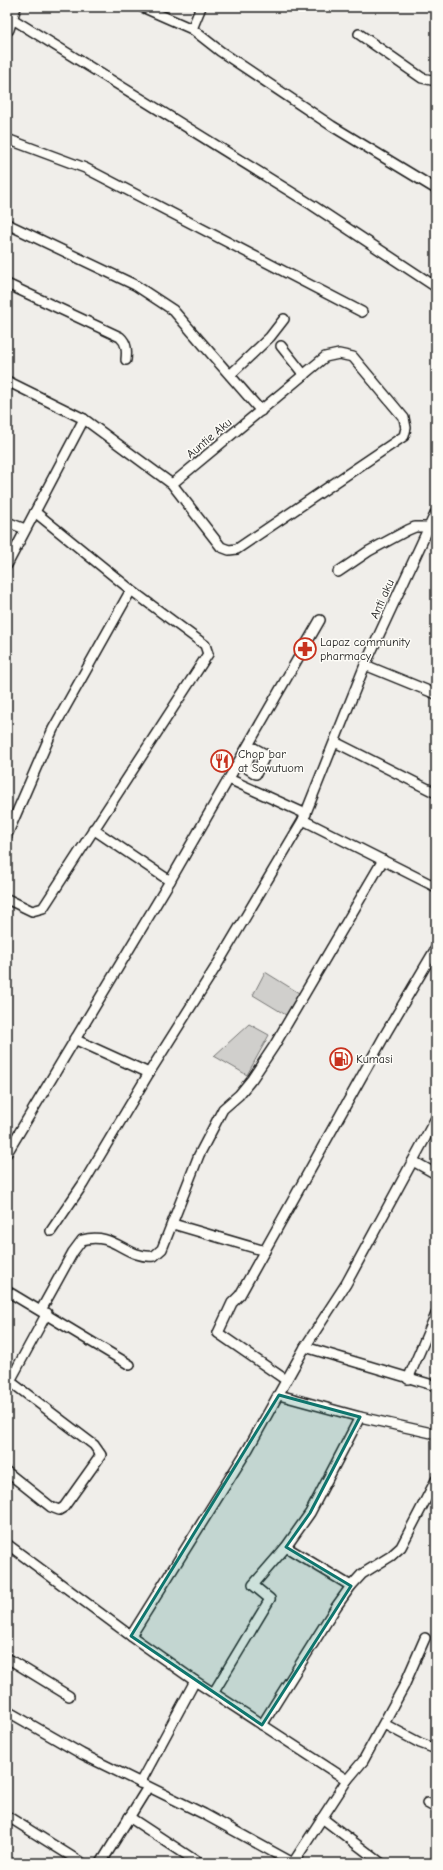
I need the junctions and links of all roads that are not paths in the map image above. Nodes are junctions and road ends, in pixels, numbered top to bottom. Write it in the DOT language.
graph roads {
  1 [pos="142,7"];
  2 [pos="201,7"];
  3 [pos="11,18"];
  4 [pos="192,29"];
  5 [pos="359,34"];
  6 [pos="436,81"];
  7 [pos="7,140"];
  8 [pos="436,189"];
  9 [pos="7,224"];
  10 [pos="7,284"];
  11 [pos="436,287"];
  12 [pos="362,312"];
  13 [pos="284,319"];
  14 [pos="281,346"];
  15 [pos="126,360"];
  16 [pos="230,375"];
  17 [pos="304,375"];
  18 [pos="7,381"];
  19 [pos="261,411"];
  20 [pos="84,419"];
  21 [pos="172,484"];
  22 [pos="35,512"];
  23 [pos="436,512"];
  24 [pos="7,522"];
  25 [pos="429,527"];
  26 [pos="25,529"];
  27 [pos="7,565"];
  28 [pos="338,572"];
  29 [pos="131,590"];
  30 [pos="320,620"];
  31 [pos="366,665"];
  32 [pos="436,694"];
  33 [pos="335,742"];
  34 [pos="229,779"];
  35 [pos="436,793"];
  36 [pos="304,817"];
  37 [pos="93,829"];
  38 [pos="7,835"];
  39 [pos="383,860"];
  40 [pos="170,881"];
  41 [pos="436,887"];
  42 [pos="7,899"];
  43 [pos="436,948"];
  44 [pos="74,1039"];
  45 [pos="149,1073"];
  46 [pos="436,1118"];
  47 [pos="7,1153"];
  48 [pos="413,1162"];
  49 [pos="436,1174"];
  50 [pos="172,1224"];
  51 [pos="51,1231"];
  52 [pos="265,1251"];
  53 [pos="7,1291"];
  54 [pos="44,1312"];
  55 [pos="436,1314"];
  56 [pos="305,1347"];
  57 [pos="130,1365"];
  58 [pos="408,1379"];
  59 [pos="8,1380"];
  60 [pos="286,1380"];
  61 [pos="436,1386"];
  62 [pos="279,1395"];
  63 [pos="360,1417"];
  64 [pos="436,1434"];
  65 [pos="7,1472"];
  66 [pos="436,1480"];
  67 [pos="7,1544"];
  68 [pos="286,1547"];
  69 [pos="351,1586"];
  70 [pos="131,1636"];
  71 [pos="425,1638"];
  72 [pos="7,1658"];
  73 [pos="195,1681"];
  74 [pos="214,1692"];
  75 [pos="70,1696"];
  76 [pos="7,1711"];
  77 [pos="384,1724"];
  78 [pos="262,1725"];
  79 [pos="436,1749"];
  80 [pos="347,1780"];
  81 [pos="144,1785"];
  82 [pos="427,1803"];
  83 [pos="436,1808"];
  84 [pos="7,1816"];
  85 [pos="129,1817"];
  86 [pos="322,1818"];
  87 [pos="82,1863"];
  88 [pos="101,1863"];
  89 [pos="199,1863"];
  90 [pos="293,1863"];
  91 [pos="381,1863"];
  1 -- 4 [label="street"];
  2 -- 4 [label="street"];
  3 -- 11 [label="street"];
  4 -- 8 [label="street"];
  5 -- 6 [label="street"];
  7 -- 12 [label="street"];
  9 -- 16 [label="street"];
  10 -- 15 [label="street"];
  13 -- 16 [label="street"];
  14 -- 17 [label="street"];
  16 -- 19 [label="street"];
  17 -- 19 [label="street, Auntie Aku"];
  17 -- 21 [label="street, Auntie Aku"];
  18 -- 20 [label="street"];
  19 -- 21 [label="street, Auntie Aku"];
  20 -- 21 [label="street"];
  20 -- 22 [label="street"];
  22 -- 26 [label="street"];
  22 -- 29 [label="street"];
  23 -- 25 [label="street, Anti aku"];
  24 -- 26 [label="street"];
  25 -- 28 [label="street"];
  25 -- 31 [label="street, Anti aku"];
  26 -- 27 [label="street"];
  29 -- 37 [label="street"];
  29 -- 38 [label="street"];
  30 -- 34 [label="street"];
  31 -- 32 [label="street"];
  31 -- 33 [label="street, Anti aku"];
  33 -- 35 [label="street"];
  33 -- 36 [label="street, Anti aku"];
  34 -- 36 [label="street"];
  34 -- 40 [label="street"];
  36 -- 39 [label="street"];
  36 -- 45 [label="street, Anti aku"];
  37 -- 40 [label="street"];
  37 -- 42 [label="street"];
  39 -- 41 [label="street"];
  39 -- 50 [label="street"];
  40 -- 44 [label="street"];
  43 -- 52 [label="street"];
  44 -- 45 [label="street"];
  44 -- 47 [label="street"];
  45 -- 51 [label="street, Anti aku"];
  46 -- 48 [label="street"];
  48 -- 49 [label="street"];
  48 -- 56 [label="street"];
  50 -- 52 [label="street"];
  50 -- 54 [label="street"];
  52 -- 60 [label="street"];
  53 -- 54 [label="street"];
  54 -- 57 [label="street"];
  54 -- 59 [label="street"];
  55 -- 58 [label="street"];
  56 -- 58 [label="street"];
  56 -- 60 [label="street"];
  58 -- 61 [label="street"];
  59 -- 65 [label="street"];
  60 -- 62 [label="street"];
  62 -- 63 [label="street"];
  62 -- 70 [label="street"];
  63 -- 64 [label="street"];
  63 -- 68 [label="street"];
  66 -- 69 [label="street"];
  67 -- 70 [label="street"];
  68 -- 69 [label="street"];
  68 -- 74 [label="street"];
  69 -- 78 [label="street"];
  70 -- 73 [label="street"];
  71 -- 77 [label="street"];
  72 -- 75 [label="street"];
  73 -- 74 [label="street"];
  73 -- 81 [label="street"];
  74 -- 78 [label="street"];
  76 -- 81 [label="street"];
  77 -- 79 [label="street"];
  77 -- 80 [label="street"];
  78 -- 80 [label="street"];
  80 -- 86 [label="street"];
  81 -- 85 [label="street"];
  81 -- 90 [label="street"];
  82 -- 83 [label="street"];
  84 -- 87 [label="street"];
  85 -- 88 [label="street"];
  85 -- 89 [label="street"];
  86 -- 90 [label="street"];
  86 -- 91 [label="street"];
}
